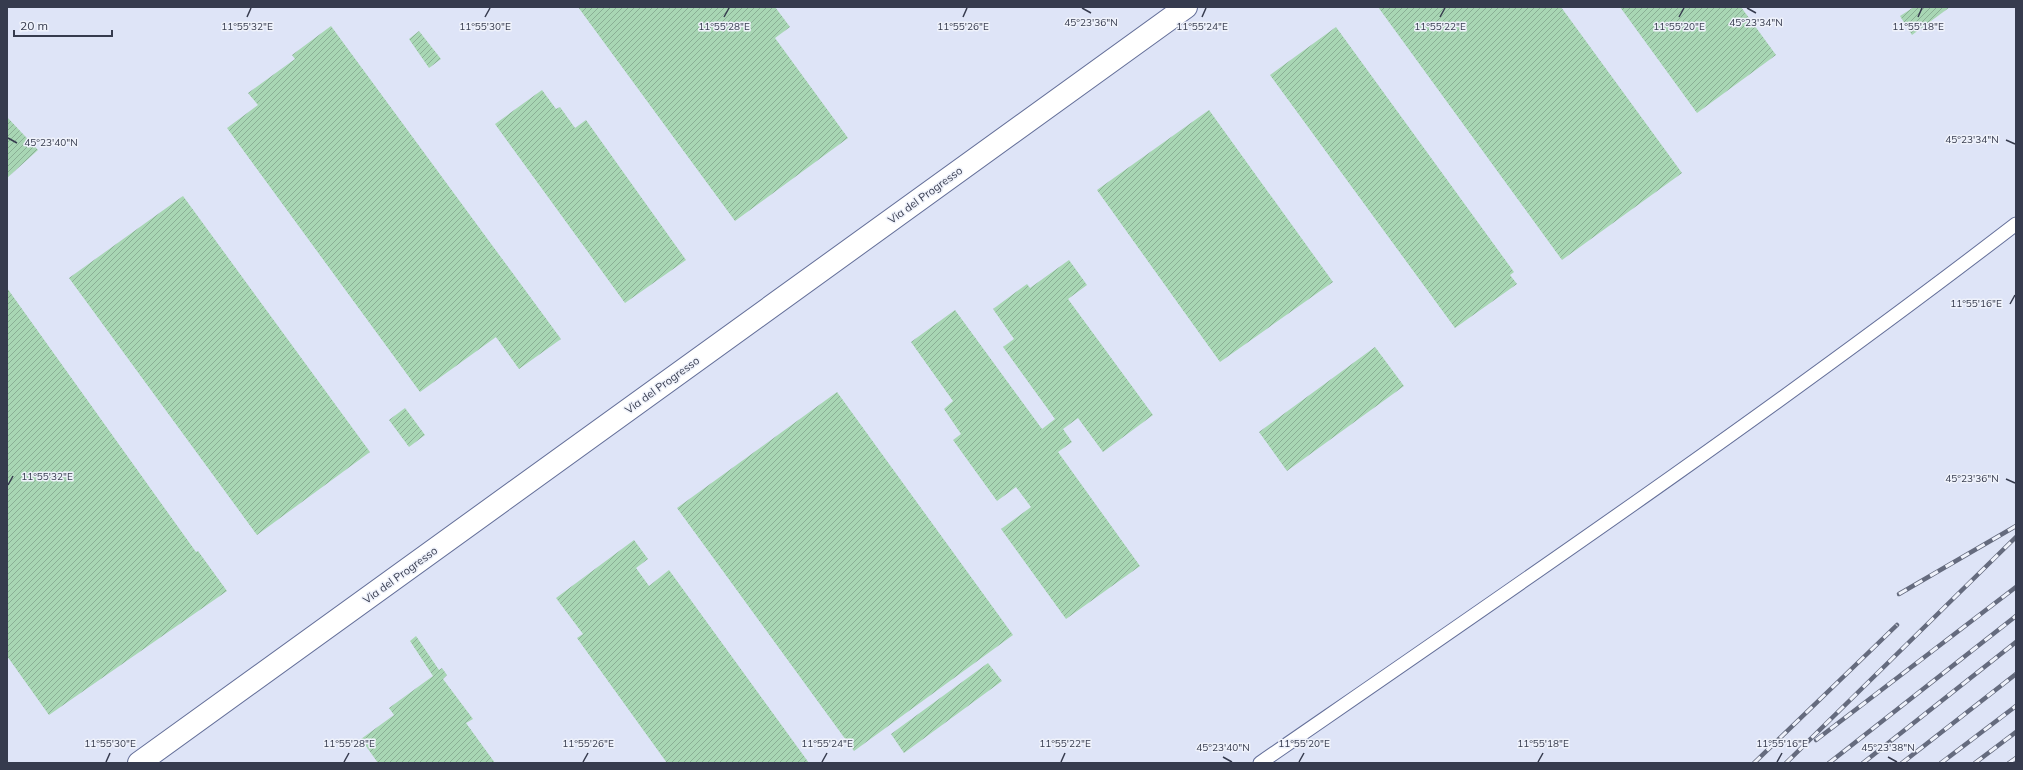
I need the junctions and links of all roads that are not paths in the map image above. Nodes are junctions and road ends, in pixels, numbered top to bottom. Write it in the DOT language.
graph roads {
  1 [pos="1186,7"];
  2 [pos="2016,224"];
  3 [pos="138,763"];
  4 [pos="1260,763"];
  1 -- 3 [label="street, Via del Progresso"];
  2 -- 4 [label="lane"];
}
